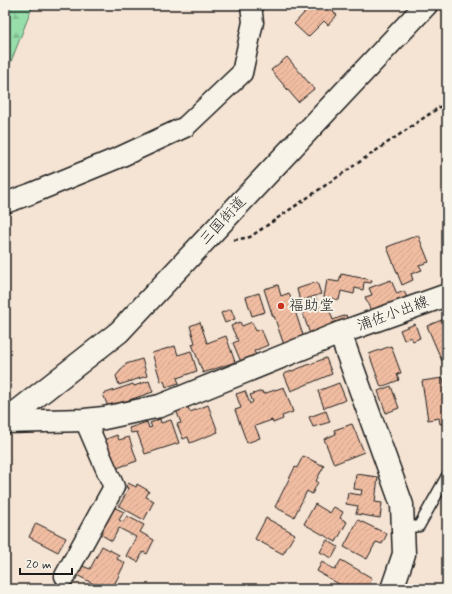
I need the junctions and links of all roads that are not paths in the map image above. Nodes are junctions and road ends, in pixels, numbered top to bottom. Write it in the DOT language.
graph roads {
  1 [pos="251,5"];
  2 [pos="426,5"];
  3 [pos="5,202"];
  4 [pos="447,295"];
  5 [pos="340,333"];
  6 [pos="85,420"];
  7 [pos="5,422"];
  8 [pos="447,476"];
  9 [pos="403,528"];
  10 [pos="65,576"];
  11 [pos="392,589"];
  1 -- 3 [label="street"];
  2 -- 7 [label="main road, 三国街道"];
  4 -- 5 [label="main road, 浦佐小出線"];
  5 -- 6 [label="main road, 浦佐小出線"];
  5 -- 9 [label="main road"];
  6 -- 7 [label="main road, 浦佐小出線"];
  6 -- 10 [label="street"];
  8 -- 9 [label="lane"];
  9 -- 11 [label="main road"];
}
